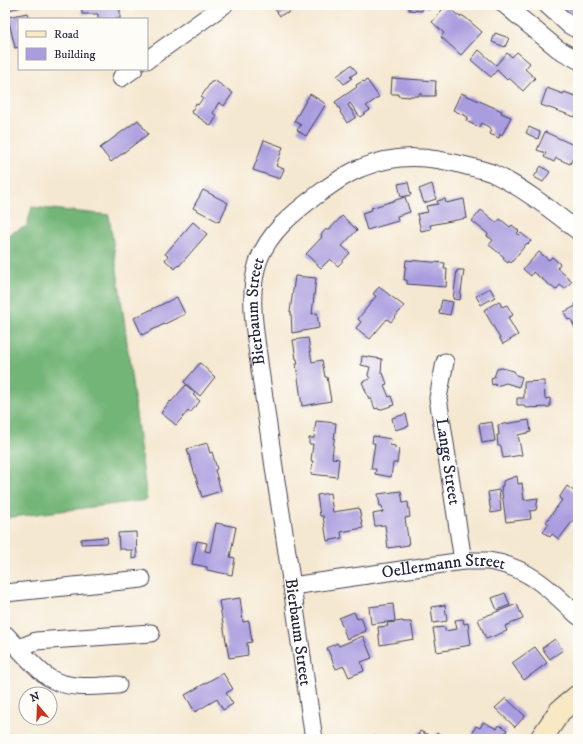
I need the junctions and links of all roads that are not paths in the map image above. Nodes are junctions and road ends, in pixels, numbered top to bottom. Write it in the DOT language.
graph roads {
  1 [pos="224,5"];
  2 [pos="505,5"];
  3 [pos="546,5"];
  4 [pos="578,30"];
  5 [pos="148,59"];
  6 [pos="578,60"];
  7 [pos="578,231"];
  8 [pos="445,362"];
  9 [pos="463,561"];
  10 [pos="142,580"];
  11 [pos="292,586"];
  12 [pos="5,594"];
  13 [pos="578,616"];
  14 [pos="151,632"];
  15 [pos="5,634"];
  16 [pos="18,648"];
  17 [pos="118,685"];
  18 [pos="578,696"];
  19 [pos="314,739"];
  20 [pos="541,739"];
  1 -- 5 [label="street"];
  2 -- 6 [label="street"];
  3 -- 4 [label="street"];
  7 -- 11 [label="street, Bierbaum Street"];
  8 -- 9 [label="street, Lange Street"];
  9 -- 11 [label="street, Oellermann Street"];
  9 -- 13 [label="street, Oellermann Street"];
  10 -- 12 [label="street"];
  11 -- 19 [label="street, Bierbaum Street"];
  14 -- 16 [label="street"];
  15 -- 16 [label="street"];
  16 -- 17 [label="street"];
  18 -- 20 [label="street"];
}
